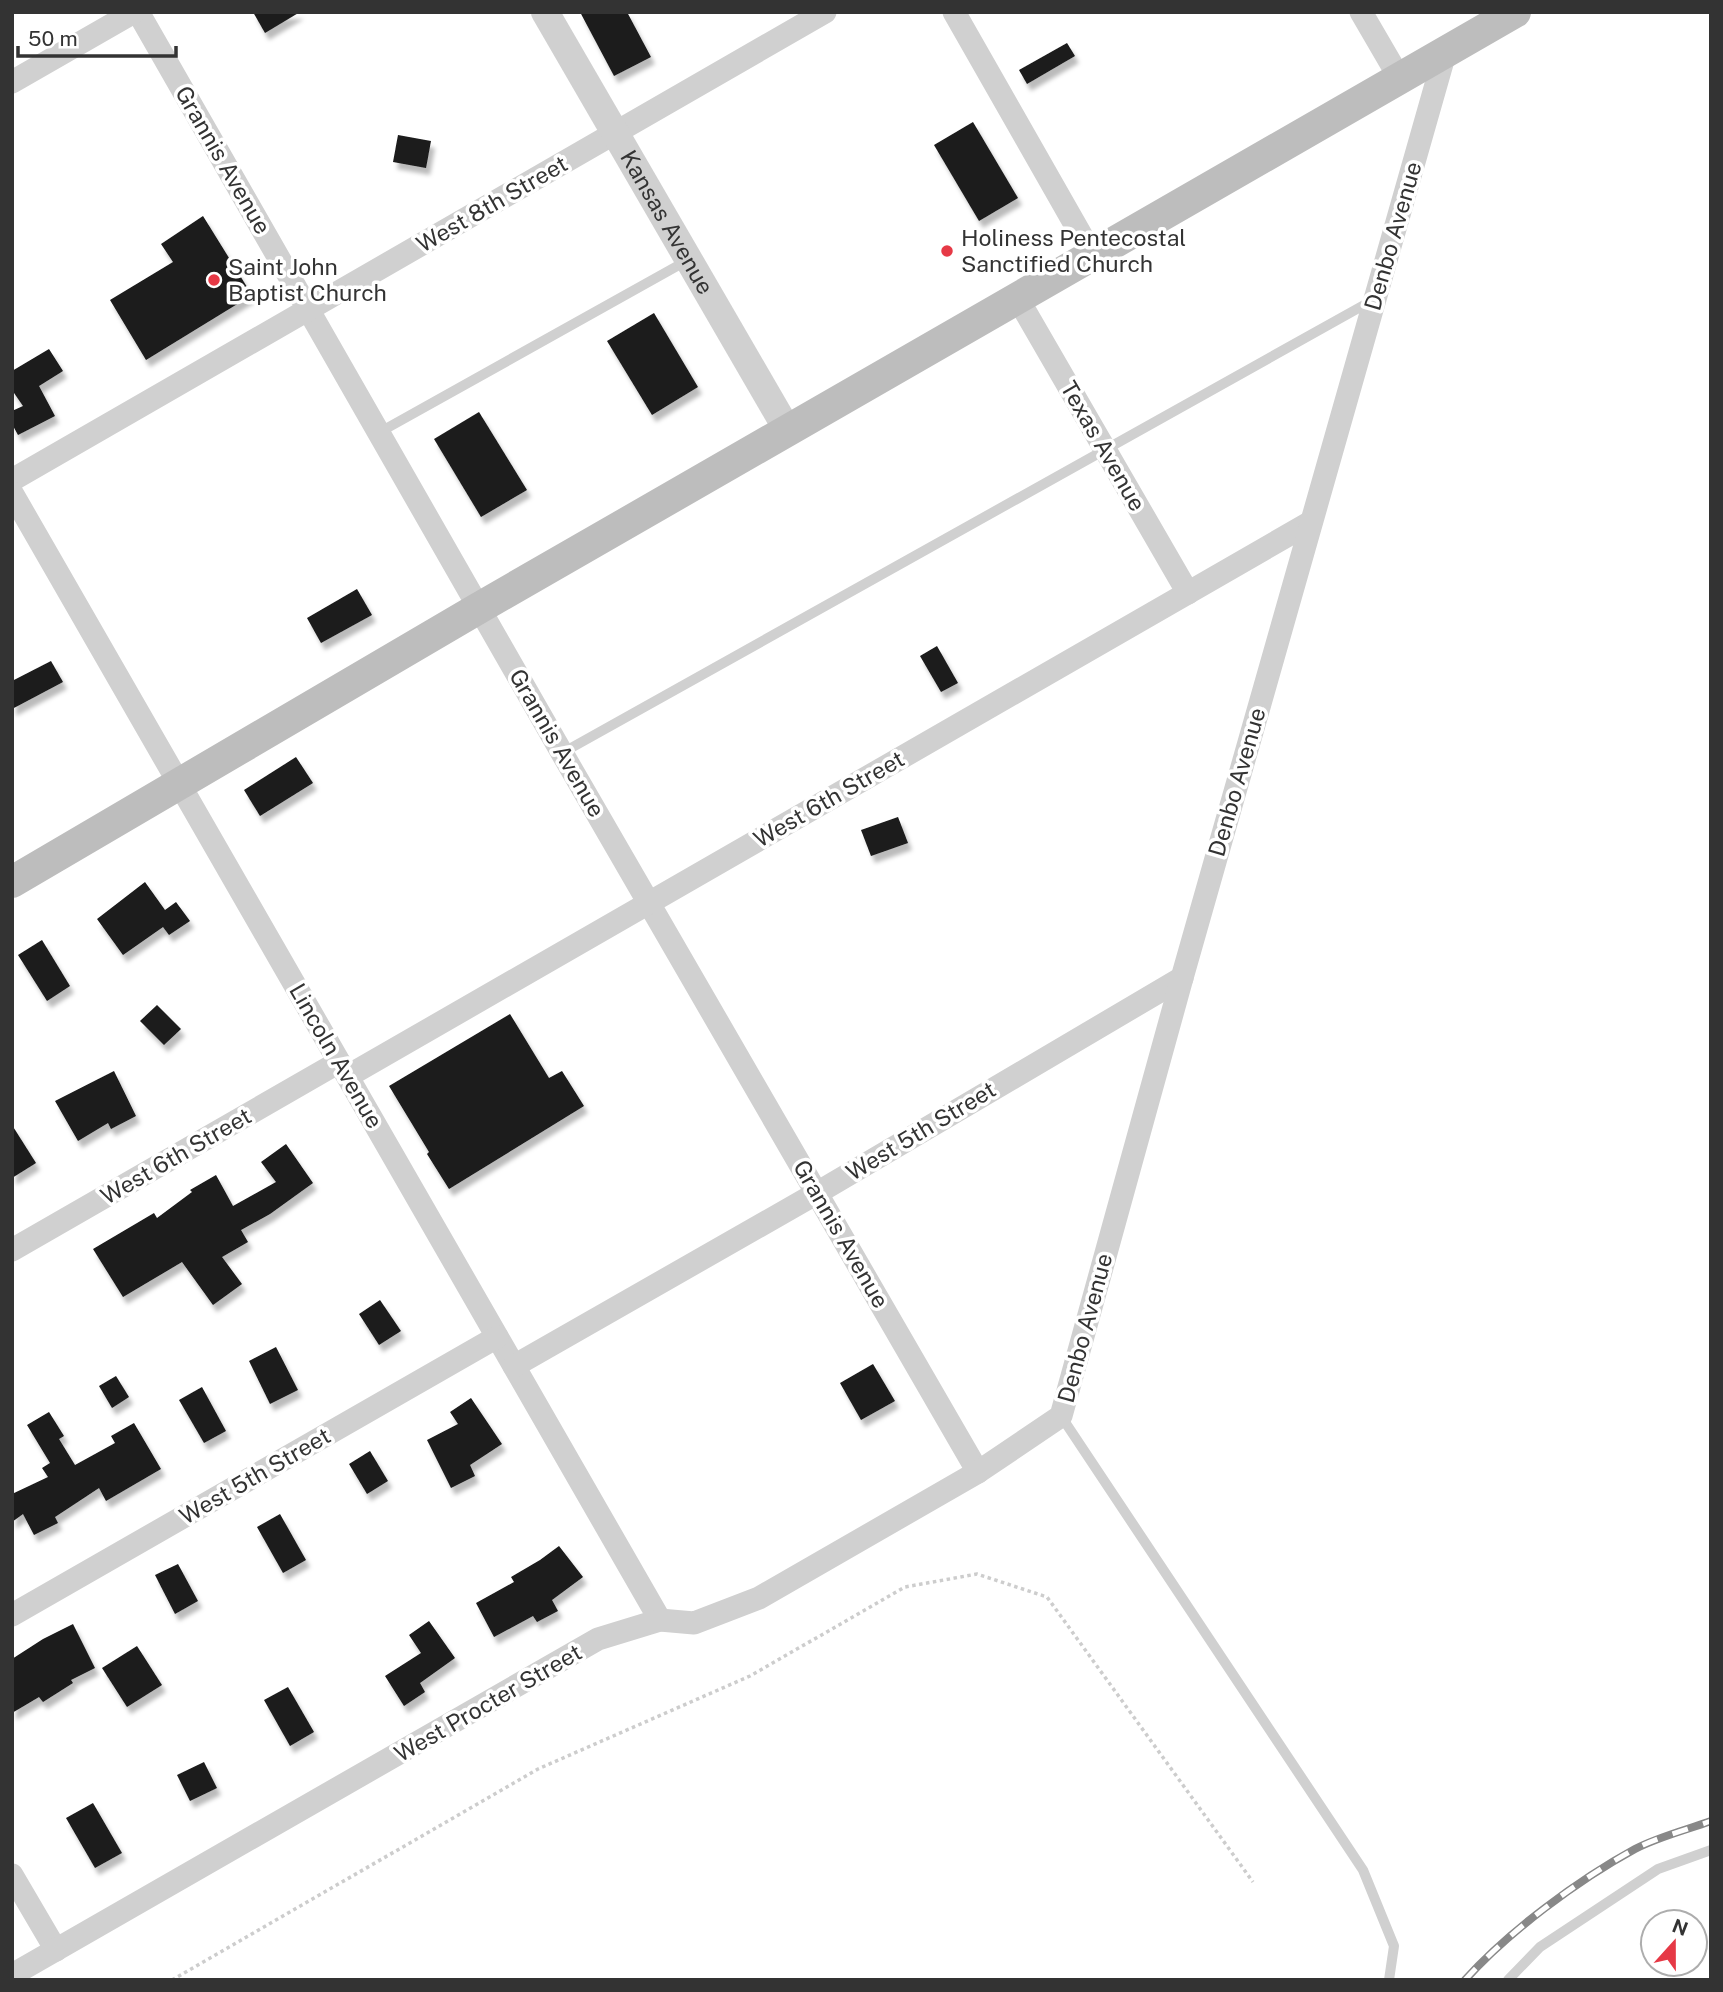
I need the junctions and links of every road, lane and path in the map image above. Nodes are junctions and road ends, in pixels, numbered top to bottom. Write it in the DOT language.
graph roads {
  1 [pos="136,12"];
  2 [pos="545,12"];
  3 [pos="825,12"];
  4 [pos="954,12"];
  5 [pos="1361,12"];
  6 [pos="1515,12"];
  7 [pos="1445,53"];
  8 [pos="1400,79"];
  9 [pos="12,82"];
  10 [pos="615,133"];
  11 [pos="1093,256"];
  12 [pos="688,260"];
  13 [pos="1018,299"];
  14 [pos="1375,299"];
  15 [pos="309,309"];
  16 [pos="788,431"];
  17 [pos="380,432"];
  18 [pos="1104,449"];
  19 [pos="12,480"];
  20 [pos="12,492"];
  21 [pos="1311,522"];
  22 [pos="1188,593"];
  23 [pos="479,608"];
  24 [pos="562,752"];
  25 [pos="180,785"];
  26 [pos="12,882"];
  27 [pos="650,902"];
  28 [pos="1182,978"];
  29 [pos="344,1069"];
  30 [pos="817,1193"];
  31 [pos="12,1250"];
  32 [pos="497,1337"];
  33 [pos="514,1366"];
  34 [pos="1061,1416"];
  35 [pos="978,1472"];
  36 [pos="12,1615"];
  37 [pos="660,1620"];
  38 [pos="1711,1850"];
  39 [pos="12,1875"];
  40 [pos="1253,1882"];
  41 [pos="55,1950"];
  42 [pos="12,1975"];
  43 [pos="172,1980"];
  44 [pos="1389,1980"];
  45 [pos="1508,1980"];
  1 -- 9 [label="street"];
  1 -- 15 [label="street, Grannis Avenue"];
  2 -- 10 [label="street, Kansas Avenue"];
  3 -- 10 [label="street, West 8th Street"];
  4 -- 11 [label="street"];
  5 -- 8 [label="street"];
  6 -- 7 [label="main road"];
  7 -- 8 [label="main road"];
  7 -- 14 [label="street, Denbo Avenue"];
  8 -- 11 [label="main road"];
  10 -- 12 [label="street, Kansas Avenue"];
  10 -- 15 [label="street, West 8th Street"];
  11 -- 13 [label="main road"];
  12 -- 16 [label="street, Kansas Avenue"];
  12 -- 17 [label="lane"];
  13 -- 16 [label="main road"];
  13 -- 18 [label="street, Texas Avenue"];
  14 -- 18 [label="lane"];
  14 -- 21 [label="street, Denbo Avenue"];
  15 -- 17 [label="street, Grannis Avenue"];
  15 -- 19 [label="street, West 8th Street"];
  16 -- 23 [label="main road"];
  17 -- 23 [label="street, Grannis Avenue"];
  18 -- 22 [label="street, Texas Avenue"];
  18 -- 24 [label="lane"];
  20 -- 25 [label="street, Lincoln Avenue"];
  21 -- 22 [label="street, West 6th Street"];
  21 -- 28 [label="street, Denbo Avenue"];
  22 -- 27 [label="street, West 6th Street"];
  23 -- 24 [label="street, Grannis Avenue"];
  23 -- 25 [label="main road"];
  24 -- 27 [label="street, Grannis Avenue"];
  25 -- 26 [label="main road"];
  25 -- 29 [label="street, Lincoln Avenue"];
  27 -- 29 [label="street, West 6th Street"];
  27 -- 30 [label="street, Grannis Avenue"];
  28 -- 30 [label="street, West 5th Street"];
  28 -- 34 [label="street, Denbo Avenue"];
  29 -- 31 [label="street, West 6th Street"];
  29 -- 32 [label="street, Lincoln Avenue"];
  30 -- 33 [label="street, West 5th Street"];
  30 -- 35 [label="street, Grannis Avenue"];
  32 -- 33 [label="street, Lincoln Avenue"];
  32 -- 36 [label="street, West 5th Street"];
  33 -- 37 [label="street, Lincoln Avenue"];
  34 -- 35 [label="street, Denbo Avenue"];
  34 -- 44 [label="lane"];
  35 -- 37 [label="street, West Procter Street"];
  37 -- 41 [label="street, West Procter Street"];
  38 -- 45 [label="lane"];
  39 -- 41 [label="street"];
  40 -- 43 [label="path"];
  41 -- 42 [label="street, West Procter Street"];
}
